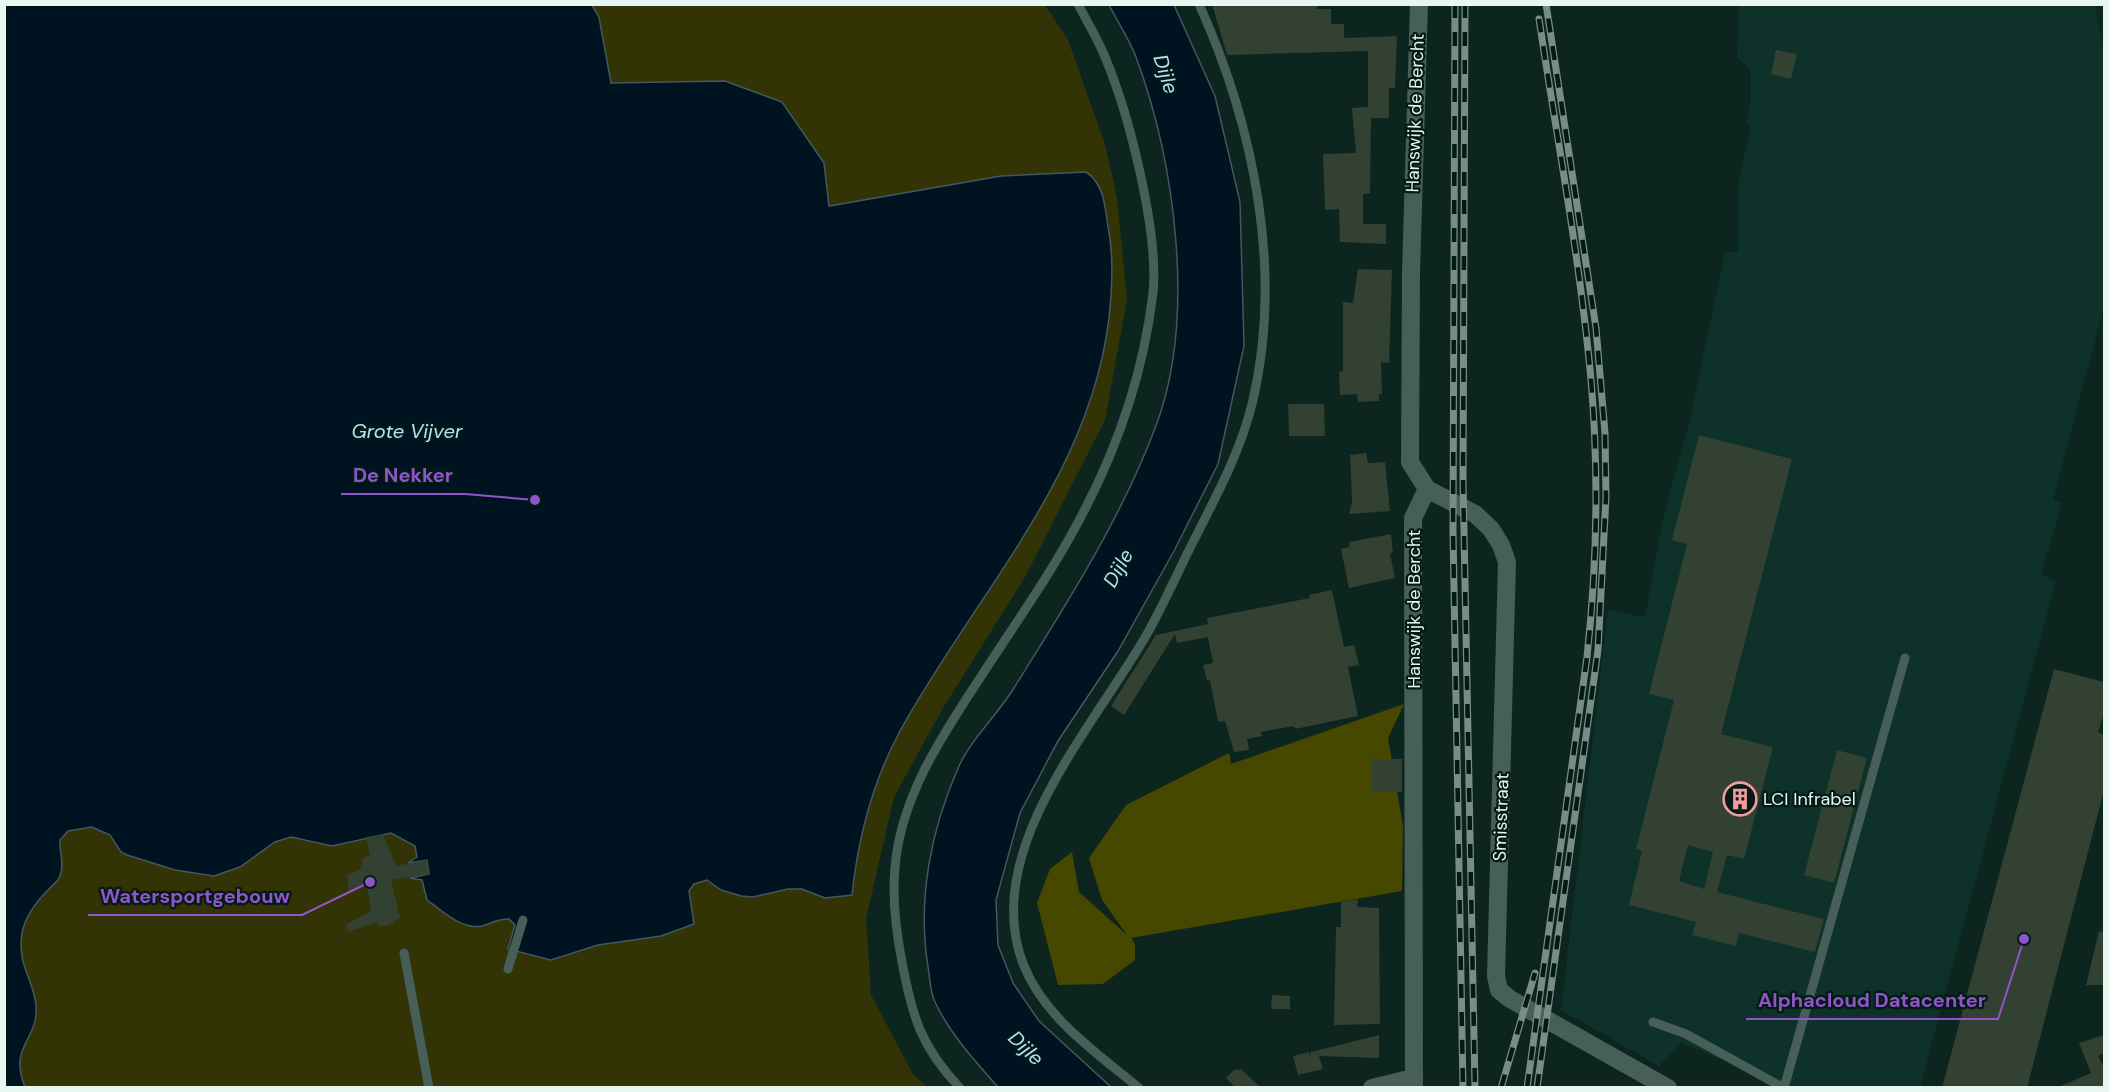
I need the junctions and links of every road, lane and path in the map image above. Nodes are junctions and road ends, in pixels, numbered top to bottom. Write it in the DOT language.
graph roads {
  1 [pos="1078,4"];
  2 [pos="1199,4"];
  3 [pos="1419,4"];
  4 [pos="1427,489"];
  5 [pos="1905,658"];
  6 [pos="523,920"];
  7 [pos="404,953"];
  8 [pos="508,969"];
  9 [pos="1653,1022"];
  10 [pos="1414,1083"];
  11 [pos="429,1088"];
  12 [pos="960,1088"];
  13 [pos="1139,1088"];
  14 [pos="1372,1088"];
  15 [pos="1668,1088"];
  16 [pos="1784,1088"];
  1 -- 12 [label="lane"];
  2 -- 13 [label="lane"];
  3 -- 4 [label="street, Hanswijk de Bercht"];
  4 -- 10 [label="street, Hanswijk de Bercht"];
  4 -- 15 [label="street, Smisstraat"];
  5 -- 16 [label="lane"];
  6 -- 8 [label="lane"];
  7 -- 11 [label="lane"];
  9 -- 16 [label="lane"];
  10 -- 14 [label="street, Hanswijk de Bercht"];
}
